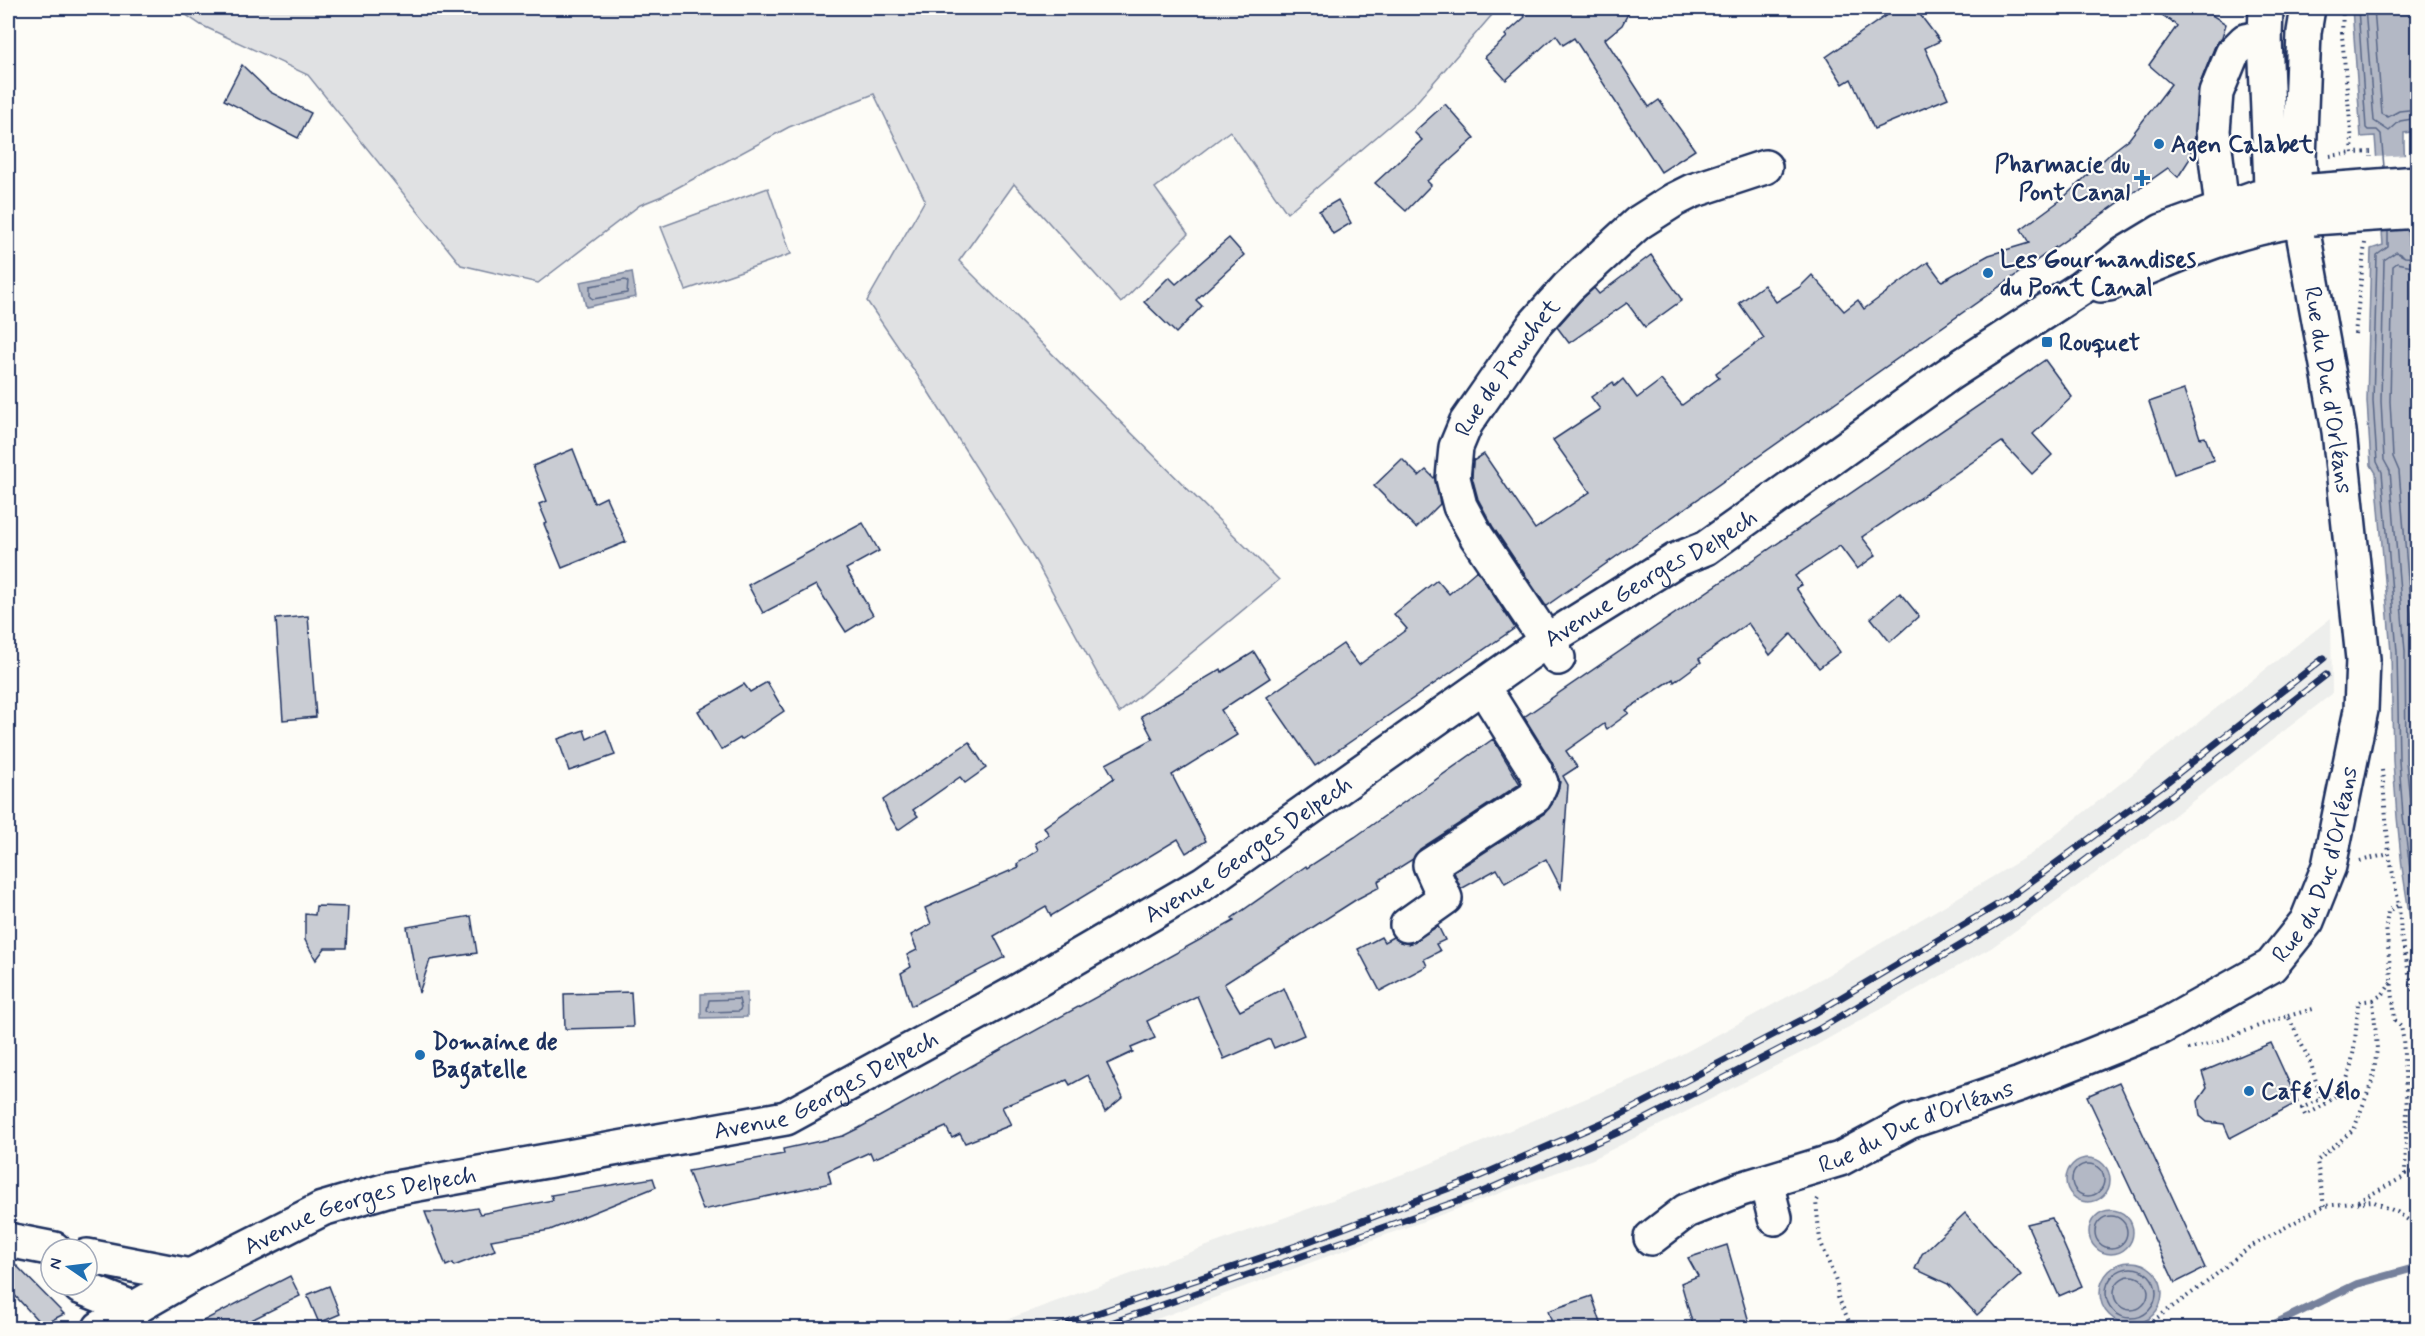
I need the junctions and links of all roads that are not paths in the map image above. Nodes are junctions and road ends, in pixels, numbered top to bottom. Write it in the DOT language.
graph roads {
  1 [pos="2308,8"];
  2 [pos="2265,22"];
  3 [pos="1765,167"];
  4 [pos="2418,183"];
  5 [pos="2297,196"];
  6 [pos="2418,211"];
  7 [pos="2223,217"];
  8 [pos="2125,277"];
  9 [pos="2081,288"];
  10 [pos="1552,649"];
  11 [pos="1493,703"];
  12 [pos="1407,925"];
  13 [pos="786,1118"];
  14 [pos="1766,1182"];
  15 [pos="1775,1218"];
  16 [pos="1651,1238"];
  17 [pos="8,1240"];
  18 [pos="39,1246"];
  19 [pos="99,1258"];
  20 [pos="190,1276"];
  21 [pos="99,1294"];
  22 [pos="80,1297"];
  23 [pos="135,1309"];
  24 [pos="84,1329"];
  25 [pos="100,1329"];
  1 -- 5 [label="main road"];
  2 -- 5 [label="main road"];
  2 -- 7 [label="main road"];
  3 -- 10 [label="main road, Rue de Prouchet"];
  4 -- 5 [label="main road, bridge"];
  5 -- 6 [label="main road, bridge"];
  5 -- 7 [label="main road, Avenue Georges Delpech"];
  5 -- 8 [label="main road"];
  5 -- 14 [label="main road, Rue du Duc d'Orléans"];
  7 -- 8 [label="main road"];
  7 -- 9 [label="main road, Avenue Georges Delpech"];
  8 -- 9 [label="main road"];
  9 -- 10 [label="main road, Avenue Georges Delpech"];
  10 -- 11 [label="main road"];
  10 -- 13 [label="main road, Avenue Georges Delpech"];
  11 -- 12 [label="main road"];
  11 -- 13 [label="main road"];
  13 -- 20 [label="main road, Avenue Georges Delpech"];
  14 -- 15 [label="main road"];
  14 -- 16 [label="main road, Rue du Duc d'Orléans"];
  17 -- 18 [label="main road"];
  19 -- 20 [label="main road"];
  20 -- 23 [label="main road, Avenue Georges Delpech"];
  21 -- 23 [label="main road"];
  22 -- 24 [label="main road"];
  23 -- 25 [label="main road, Avenue Georges Delpech"];
}
